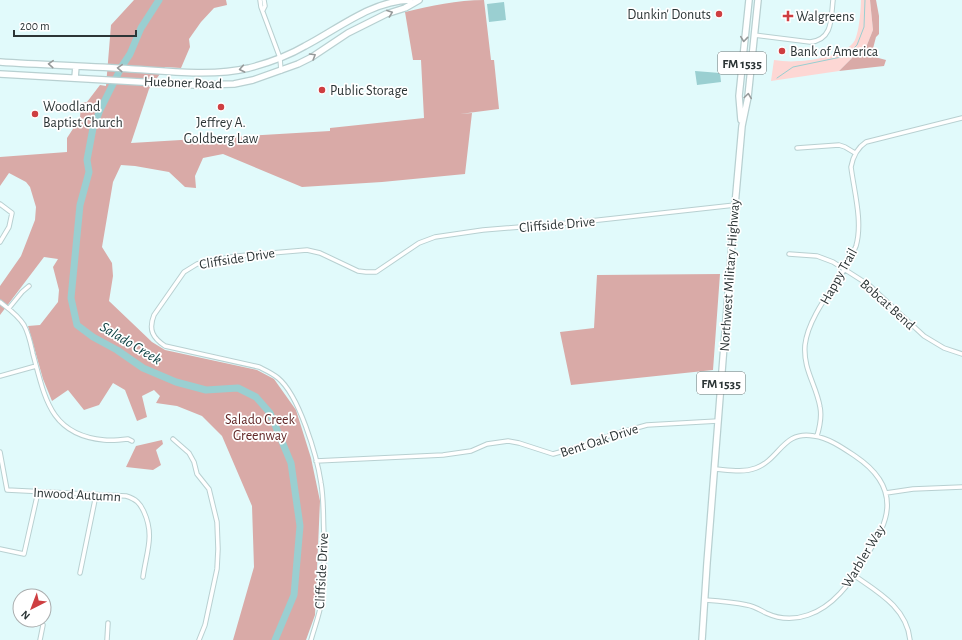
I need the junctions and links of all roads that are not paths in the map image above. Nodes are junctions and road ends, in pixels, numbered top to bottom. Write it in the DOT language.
graph roads {
  1 [pos="260,0"];
  2 [pos="264,0"];
  3 [pos="410,0"];
  4 [pos="418,0"];
  5 [pos="749,0"];
  6 [pos="758,0"];
  7 [pos="833,0"];
  8 [pos="263,10"];
  9 [pos="357,16"];
  10 [pos="362,26"];
  11 [pos="754,35"];
  12 [pos="280,58"];
  13 [pos="0,62"];
  14 [pos="76,66"];
  15 [pos="281,71"];
  16 [pos="0,74"];
  17 [pos="75,78"];
  18 [pos="962,118"];
  19 [pos="742,126"];
  20 [pos="797,148"];
  21 [pos="855,153"];
  22 [pos="0,204"];
  23 [pos="734,205"];
  24 [pos="0,242"];
  25 [pos="789,254"];
  26 [pos="844,269"];
  27 [pos="29,286"];
  28 [pos="0,302"];
  29 [pos="9,308"];
  30 [pos="962,354"];
  31 [pos="36,366"];
  32 [pos="0,376"];
  33 [pos="718,421"];
  34 [pos="817,436"];
  35 [pos="173,439"];
  36 [pos="132,440"];
  37 [pos="0,452"];
  38 [pos="316,461"];
  39 [pos="714,469"];
  40 [pos="962,488"];
  41 [pos="38,492"];
  42 [pos="886,494"];
  43 [pos="96,495"];
  44 [pos="0,549"];
  45 [pos="80,573"];
  46 [pos="855,576"];
  47 [pos="143,577"];
  48 [pos="705,600"];
  49 [pos="108,623"];
  50 [pos="42,628"];
  51 [pos="40,640"];
  52 [pos="108,640"];
  53 [pos="199,640"];
  54 [pos="311,640"];
  55 [pos="702,640"];
  56 [pos="910,640"];
  1 -- 8 [label="street"];
  2 -- 8 [label="street"];
  3 -- 9 [label="main road, Huebner Road"];
  10 -- 4 [label="main road, Huebner Road, one-way"];
  5 -- 19 [label="main road, Northwest Military Highway / FM 1535, one-way"];
  6 -- 11 [label="main road, Northwest Military Highway / FM 1535"];
  7 -- 11 [label="street"];
  8 -- 12 [label="street"];
  9 -- 10 [label="main road"];
  9 -- 12 [label="main road, Huebner Road"];
  15 -- 10 [label="main road, Huebner Road, one-way"];
  19 -- 11 [label="main road, Northwest Military Highway / FM 1535, one-way"];
  12 -- 14 [label="main road, Huebner Road, one-way"];
  12 -- 15 [label="street"];
  14 -- 13 [label="main road, Huebner Road, one-way"];
  14 -- 17 [label="main road"];
  15 -- 17 [label="main road, Huebner Road"];
  16 -- 17 [label="main road, Huebner Road"];
  18 -- 21 [label="street"];
  19 -- 23 [label="main road, Northwest Military Highway / FM 1535"];
  20 -- 21 [label="street"];
  21 -- 26 [label="street, Happy Trail"];
  22 -- 24 [label="street"];
  23 -- 33 [label="main road, Northwest Military Highway / FM 1535"];
  23 -- 38 [label="street, Cliffside Drive"];
  25 -- 26 [label="street, Bobcat Bend"];
  26 -- 30 [label="street, Bobcat Bend"];
  26 -- 34 [label="street, Happy Trail"];
  27 -- 29 [label="street"];
  28 -- 29 [label="street"];
  29 -- 31 [label="street"];
  31 -- 32 [label="street"];
  31 -- 36 [label="street"];
  33 -- 38 [label="street, Bent Oak Drive"];
  33 -- 39 [label="main road, Northwest Military Highway / FM 1535"];
  34 -- 39 [label="street"];
  34 -- 42 [label="street"];
  35 -- 53 [label="street"];
  37 -- 41 [label="street, Inwood Autumn"];
  38 -- 54 [label="street, Cliffside Drive"];
  39 -- 48 [label="main road, Northwest Military Highway / FM 1535"];
  40 -- 42 [label="street"];
  41 -- 43 [label="street, Inwood Autumn"];
  41 -- 44 [label="street"];
  42 -- 46 [label="street, Warbler Way"];
  43 -- 45 [label="street"];
  43 -- 47 [label="street, Inwood Autumn"];
  46 -- 48 [label="street, Warbler Way"];
  46 -- 56 [label="street"];
  48 -- 55 [label="main road, Northwest Military Highway / FM 1535"];
  49 -- 52 [label="street"];
  50 -- 51 [label="street"];
}
